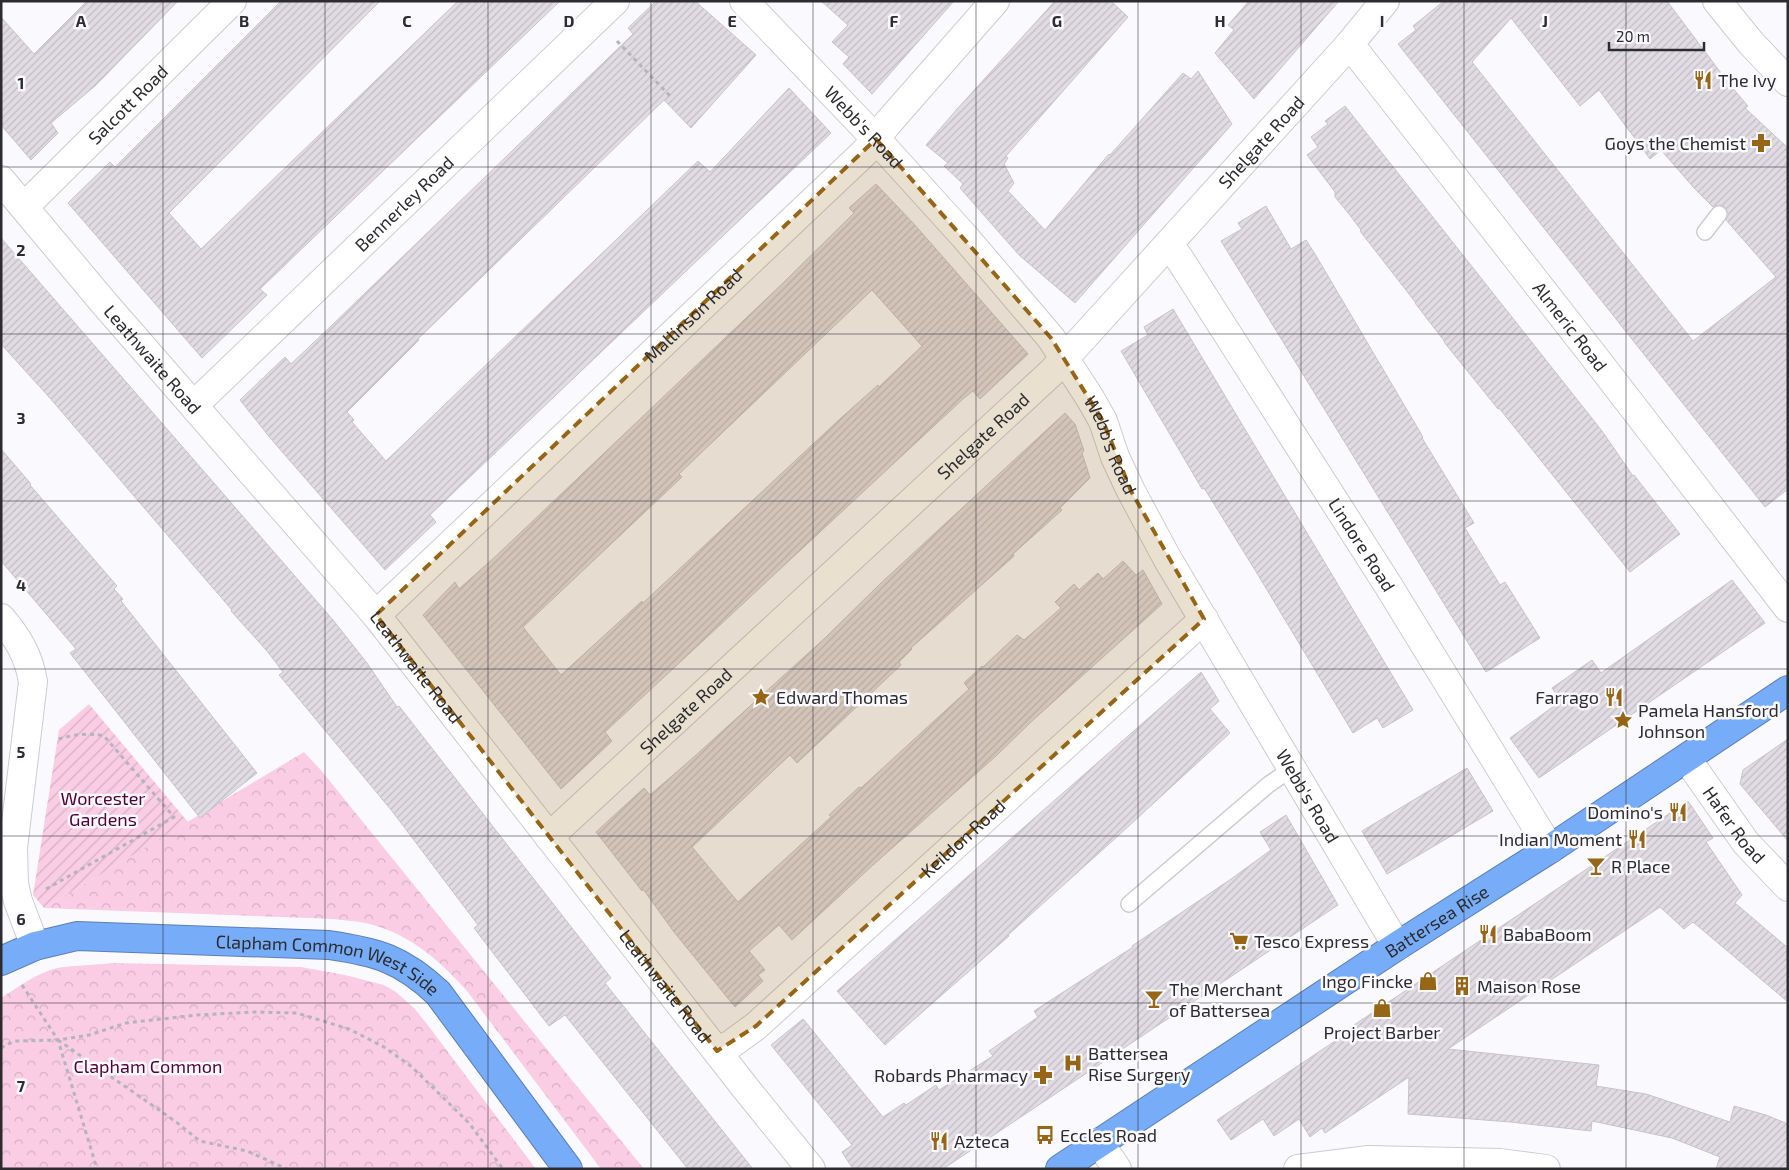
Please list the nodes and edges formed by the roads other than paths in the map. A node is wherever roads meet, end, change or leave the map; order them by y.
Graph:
1 (232, 1) edge
2 (744, 1) edge
3 (995, 1) edge
4 (1385, 1) edge
5 (1717, 1) edge
6 (606, 10) edge
7 (1349, 45) junction
8 (1788, 82) edge
9 (876, 139) junction
10 (1, 180) edge
11 (24, 208) junction
12 (1719, 214) dead end
13 (1705, 232) dead end
14 (1168, 244) junction
15 (1065, 358) junction
16 (194, 405) junction
17 (1788, 608) edge
18 (376, 615) junction
19 (1, 618) edge
20 (1204, 619) junction
21 (1788, 690) edge
22 (1687, 759) junction
23 (1291, 769) junction
24 (549, 837) junction
25 (1550, 849) junction
26 (1788, 887) edge
27 (1129, 904) dead end
28 (36, 946) junction
29 (1397, 946) junction
30 (1, 961) edge
31 (717, 1051) junction
32 (1099, 1142) junction
33 (568, 1169) edge
34 (811, 1169) edge
35 (1060, 1169) edge
36 (1117, 1169) edge
37 (1298, 1169) edge
38 (1546, 1169) edge

1 - 11 street, Salcott Road
2 - 9 street, Webb's Road
3 - 9 street, Mallinson Road
4 - 7 street, Shelgate Road
5 - 8 street
6 - 16 street, Bennerley Road
7 - 14 street, Shelgate Road
7 - 17 street, Almeric Road
9 - 15 street, Webb's Road
9 - 18 street, Mallinson Road
10 - 11 street, Leathwaite Road
11 - 16 street, Leathwaite Road
12 - 13 lane
14 - 15 street, Shelgate Road
14 - 25 street, Lindore Road
15 - 20 street, Webb's Road
15 - 24 street, Shelgate Road
16 - 18 street, Leathwaite Road
18 - 24 street, Leathwaite Road
19 - 28 street
20 - 23 street, Webb's Road
20 - 31 street, Keildon Road
21 - 22 highway, Battersea Rise
22 - 25 highway, Battersea Rise
22 - 26 street, Hafer Road
23 - 27 lane
23 - 29 street, Webb's Road
24 - 31 street, Leathwaite Road
25 - 29 highway, Battersea Rise
28 - 30 highway, Clapham Common West Side
28 - 33 highway, Clapham Common West Side
29 - 32 highway, Battersea Rise
31 - 34 street, Leathwaite Road
32 - 35 highway, Battersea Rise
32 - 36 street
37 - 38 street

